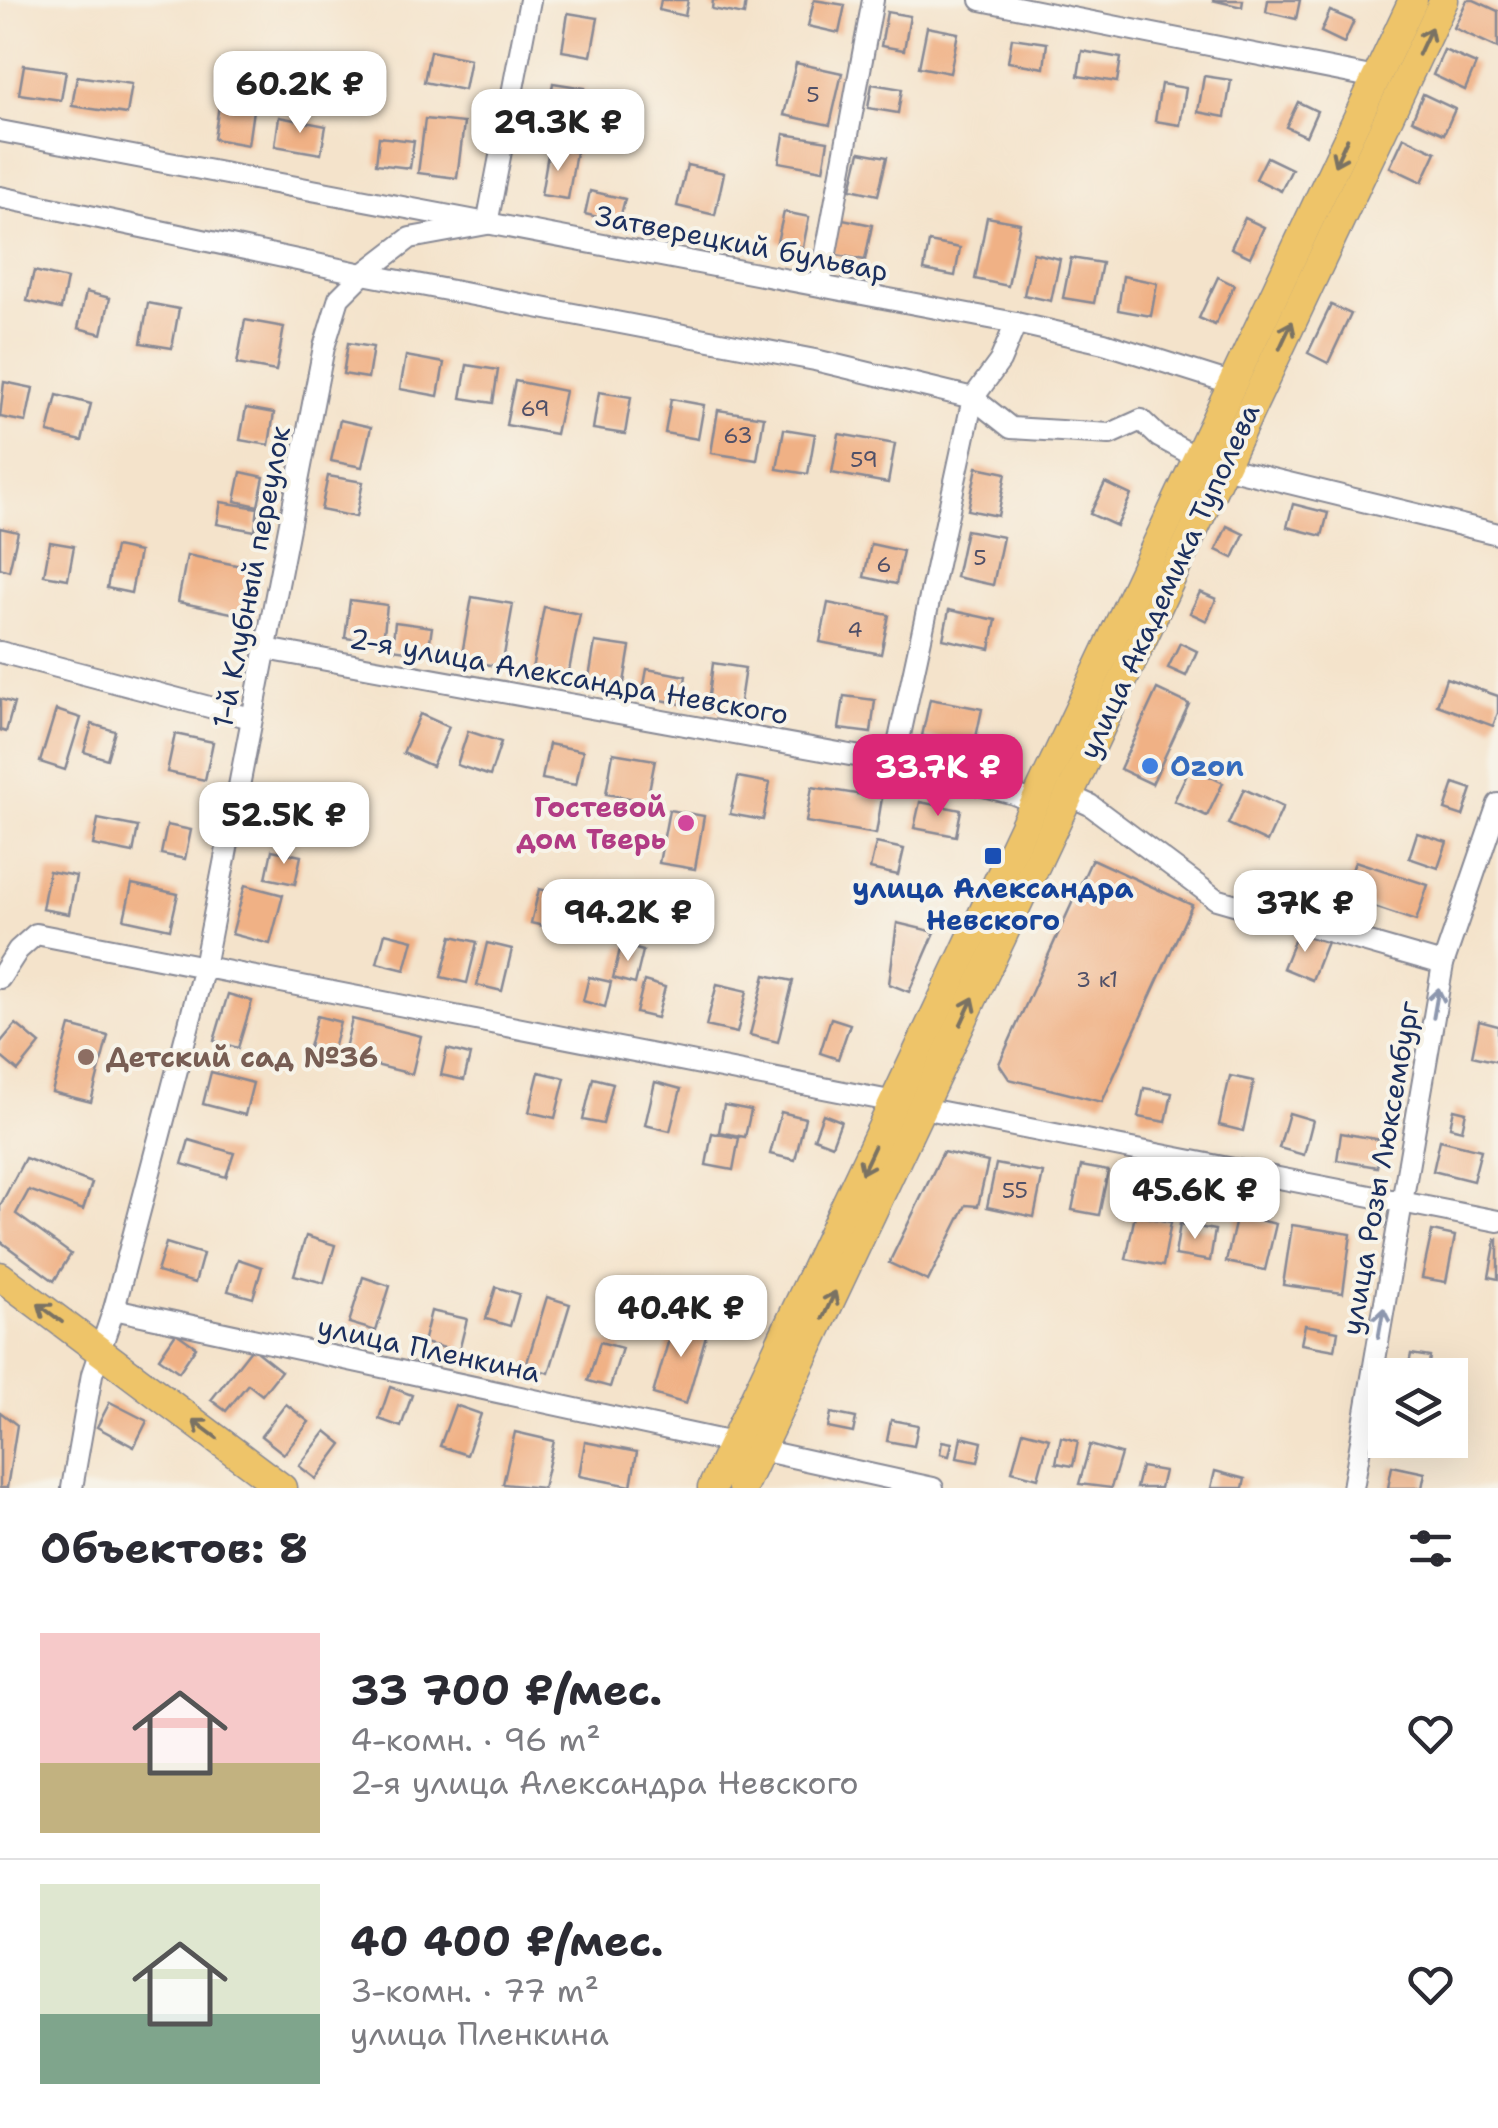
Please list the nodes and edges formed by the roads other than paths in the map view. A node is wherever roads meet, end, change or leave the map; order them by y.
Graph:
1 (530, 0) edge
2 (874, 0) edge
3 (980, 0) edge
4 (1412, 0) edge
5 (1444, 0) edge
6 (1376, 78) junction
7 (0, 131) edge
8 (0, 197) edge
9 (487, 224) junction
10 (363, 274) junction
11 (820, 285) junction
12 (1016, 324) junction
13 (1234, 384) junction
14 (973, 398) junction
15 (1244, 423) junction
16 (1211, 463) junction
17 (1498, 534) edge
18 (266, 649) junction
19 (0, 652) edge
20 (251, 718) junction
21 (894, 763) junction
22 (1068, 796) junction
23 (1036, 802) junction
24 (1498, 804) edge
25 (1443, 964) junction
26 (204, 967) junction
27 (0, 978) edge
28 (908, 1105) junction
29 (1402, 1202) junction
30 (1498, 1220) edge
31 (0, 1276) edge
32 (114, 1309) junction
33 (100, 1350) junction
34 (747, 1447) junction
35 (72, 1488) edge
36 (282, 1488) edge
37 (712, 1488) edge
38 (742, 1488) edge
39 (933, 1488) edge
40 (1353, 1488) edge

1 - 9 street
2 - 11 street
3 - 6 street
4 - 6 main road, улица Академика Туполева
15 -> 5 main road, улица Академика Туполева
6 -> 13 main road, улица Академика Туполева
7 - 9 street, Затверецкий бульвар
8 - 10 street
9 - 10 street, 1-й Клубный переулок
9 - 11 street, Затверецкий бульвар
10 - 14 street
10 - 18 street, 1-й Клубный переулок
11 - 12 street, Затверецкий бульвар
12 - 13 street, Затверецкий бульвар
12 - 14 street
13 - 15 main road
13 - 16 main road, улица Академика Туполева
14 - 16 street
14 - 21 street
15 - 16 main road, улица Академика Туполева
16 - 17 street
16 - 22 main road, улица Академика Туполева
16 - 23 main road, улица Академика Туполева
18 - 20 street, 1-й Клубный переулок
18 - 21 street, 2-я улица Александра Невского
19 - 20 street
20 - 26 street, 1-й Клубный переулок
21 - 23 street, 2-я улица Александра Невского
22 - 25 street
28 -> 22 main road, улица Академика Туполева
23 - 28 main road, улица Академика Туполева
24 - 25 street, улица Розы Люксембург
29 -> 25 street, улица Розы Люксембург
26 - 27 street
26 - 28 street
26 - 32 street, 1-й Клубный переулок
28 - 29 street
28 - 34 main road, улица Академика Туполева
29 - 30 street
40 -> 29 street, улица Розы Люксембург
33 -> 31 main road
32 - 33 street, 1-й Клубный переулок
32 - 34 street, улица Пленкина
33 - 35 street, 1-й Клубный переулок
36 -> 33 main road
34 - 37 main road, улица Академика Туполева
34 - 38 main road, улица Академика Туполева
34 - 39 street, улица Пленкина

